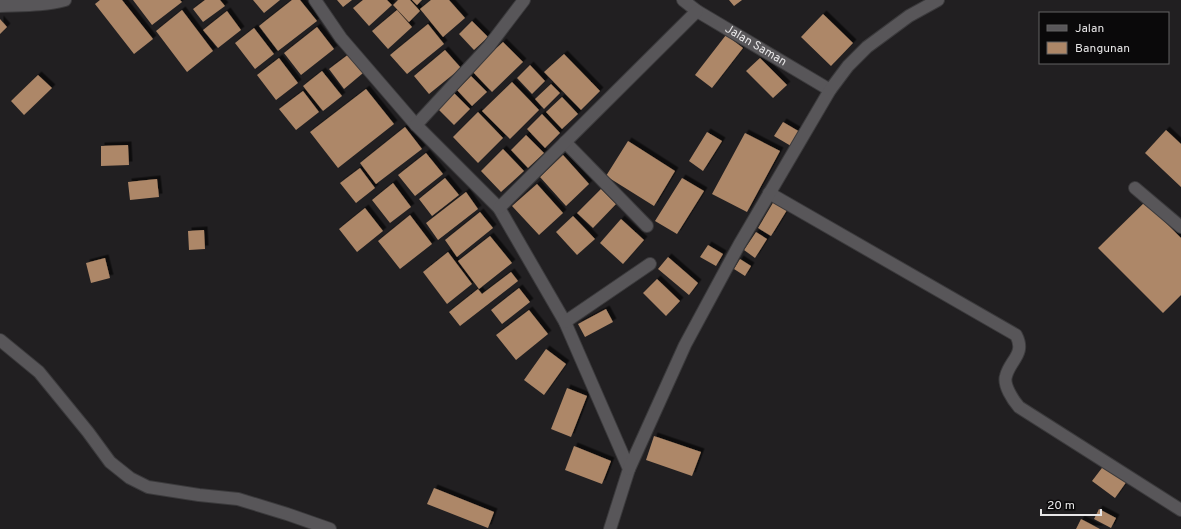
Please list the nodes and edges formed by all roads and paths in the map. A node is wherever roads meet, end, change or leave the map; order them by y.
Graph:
1 (65, 0) edge
2 (315, 0) edge
3 (524, 0) edge
4 (683, 0) edge
5 (938, 0) edge
6 (0, 6) edge
7 (697, 11) junction
8 (830, 90) junction
9 (416, 125) junction
10 (565, 142) junction
11 (1135, 188) dead end
12 (769, 194) junction
13 (500, 208) junction
14 (647, 226) dead end
15 (1181, 227) edge
16 (650, 264) dead end
17 (566, 322) junction
18 (0, 340) edge
19 (629, 469) junction
20 (1181, 510) edge
21 (330, 529) edge
22 (610, 529) edge

1 - 6 street
2 - 9 street
3 - 9 street
4 - 7 street, Jalan Saman
5 - 8 street
7 - 8 street, Jalan Saman
7 - 10 street
8 - 12 street
9 - 13 street
10 - 13 street
10 - 14 street
11 - 15 street
12 - 19 street
12 - 20 street
13 - 17 street
16 - 17 street
17 - 19 street
18 - 21 street
19 - 22 street

